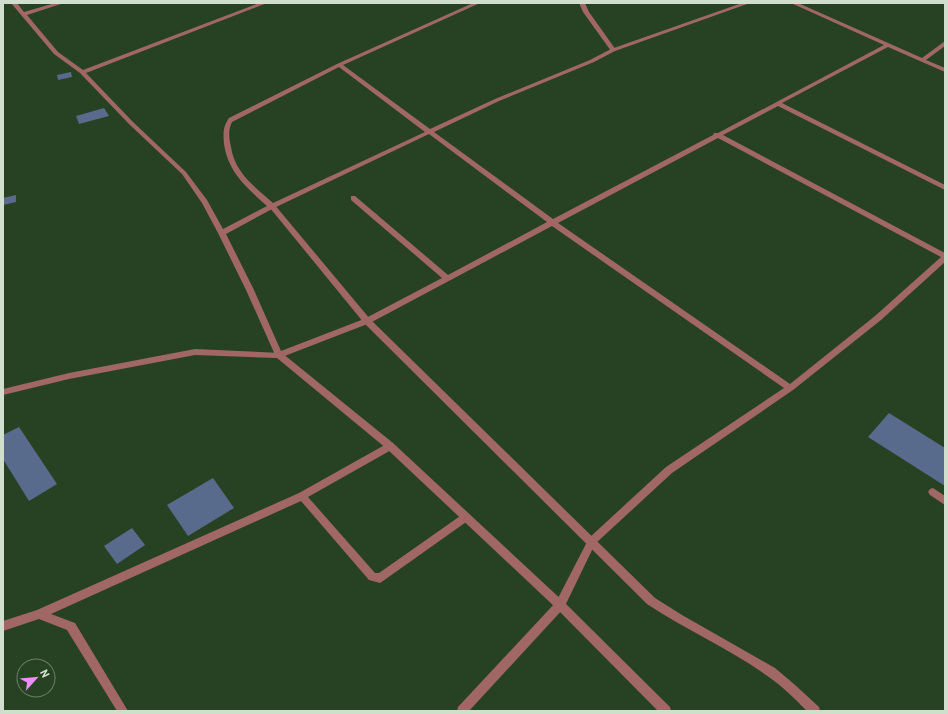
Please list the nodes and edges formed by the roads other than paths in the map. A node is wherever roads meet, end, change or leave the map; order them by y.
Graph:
1 (14, 3) edge
2 (61, 3) edge
3 (264, 3) edge
4 (477, 3) edge
5 (582, 3) edge
6 (747, 3) edge
7 (794, 3) edge
8 (23, 14) junction
9 (945, 43) edge
10 (888, 44) junction
11 (613, 50) junction
12 (922, 60) junction
13 (339, 64) junction
14 (945, 70) edge
15 (82, 72) junction
16 (776, 103) junction
17 (429, 132) junction
18 (716, 134) junction
19 (945, 188) edge
20 (353, 198) dead end
21 (272, 206) junction
22 (553, 222) junction
23 (222, 233) junction
24 (945, 257) edge
25 (447, 278) junction
26 (367, 321) junction
27 (279, 355) junction
28 (790, 388) junction
29 (3, 392) edge
30 (390, 446) junction
31 (932, 492) dead end
32 (302, 496) junction
33 (945, 501) edge
34 (466, 518) junction
35 (592, 541) junction
36 (560, 605) junction
37 (39, 614) junction
38 (3, 626) edge
39 (123, 711) edge
40 (462, 711) edge
41 (666, 711) edge
42 (815, 711) edge

1 - 8 street
2 - 8 street
3 - 15 street
4 - 13 street
5 - 11 street
6 - 11 street
7 - 10 street
8 - 15 street
9 - 12 street
10 - 12 street
10 - 16 street
11 - 17 street
12 - 14 street
13 - 17 street
13 - 21 street
15 - 23 street
16 - 18 street
16 - 19 street
17 - 21 street
17 - 22 street
18 - 22 street
18 - 24 street
20 - 25 street
21 - 23 street
21 - 26 street
22 - 25 street
22 - 28 street
23 - 27 street
24 - 28 street
25 - 26 street
26 - 27 street
26 - 35 street
27 - 29 street
27 - 30 street
28 - 35 street
30 - 32 street
30 - 34 street
31 - 33 street
32 - 34 street
32 - 37 street
34 - 36 street
35 - 36 street
35 - 42 street
36 - 40 street
36 - 41 street
37 - 38 street
37 - 39 street

